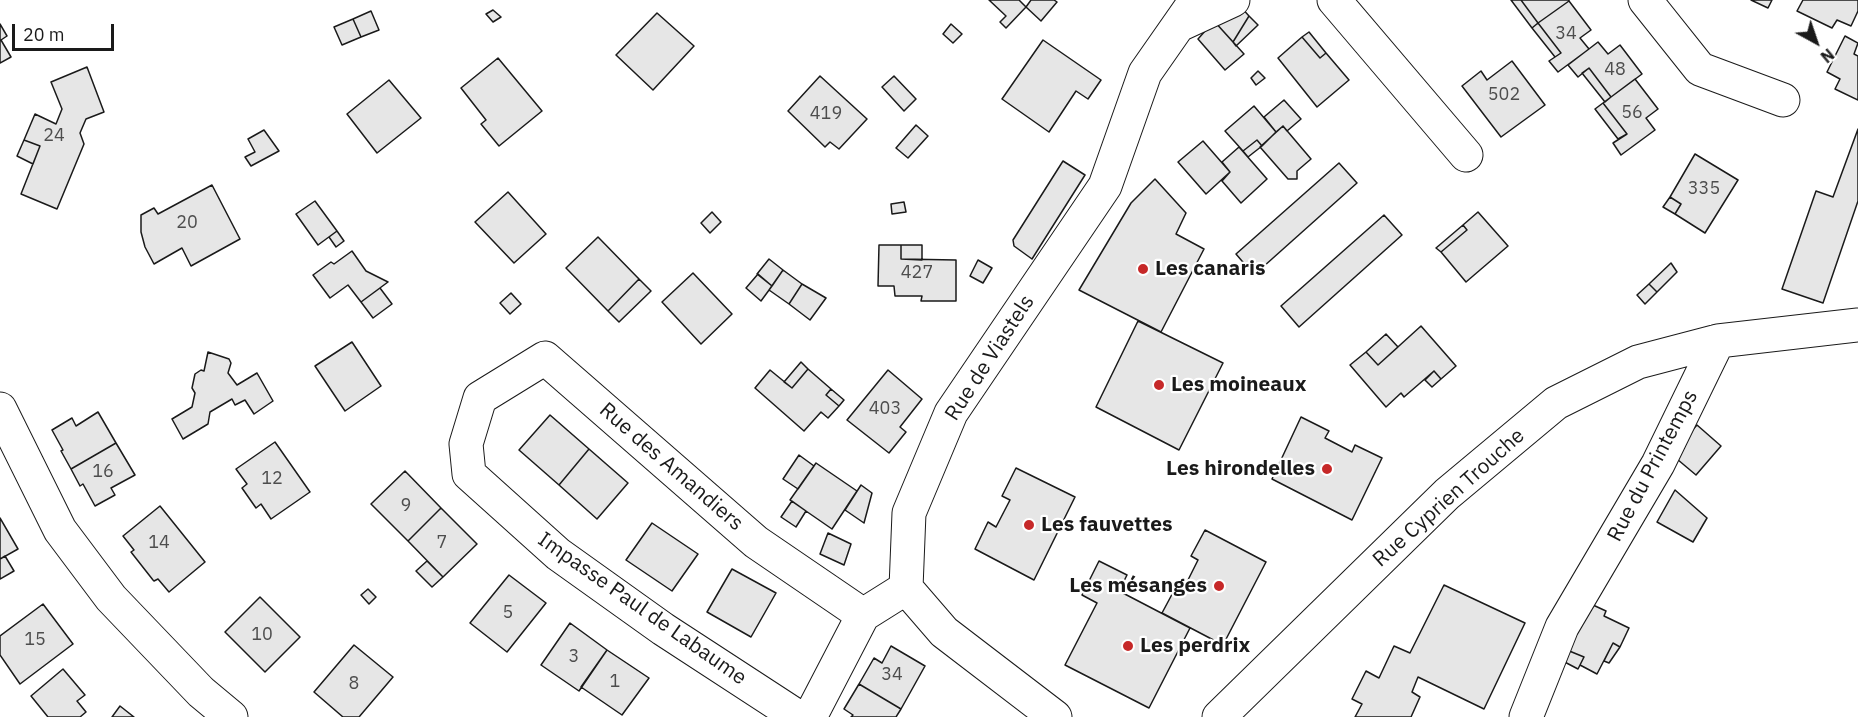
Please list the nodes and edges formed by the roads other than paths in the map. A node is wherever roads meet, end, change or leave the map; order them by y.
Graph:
1 (1196, 0) edge
2 (1233, 0) edge
3 (1334, 0) edge
4 (1645, 0) edge
5 (1177, 26) junction
6 (1783, 100) dead end
7 (1466, 155) dead end
8 (1858, 325) edge
9 (1718, 341) junction
10 (480, 398) joint
11 (0, 409) edge
12 (906, 588) junction
13 (863, 615) junction
14 (231, 717) edge
15 (798, 717) edge
16 (810, 717) edge
17 (1055, 717) edge
18 (1219, 717) edge
19 (1526, 717) edge

1 - 5 street, Rue de Viastels
2 - 5 street
3 - 7 street
4 - 6 street
5 - 12 street, Rue de Viastels
8 - 9 street
9 - 18 street, Rue Cyprien Trouche
9 - 19 street, Rue du Printemps
10 - 13 street, Rue des Amandiers
10 - 15 street, Impasse Paul de Labaume
11 - 14 street
12 - 13 street
12 - 17 street
13 - 16 street

